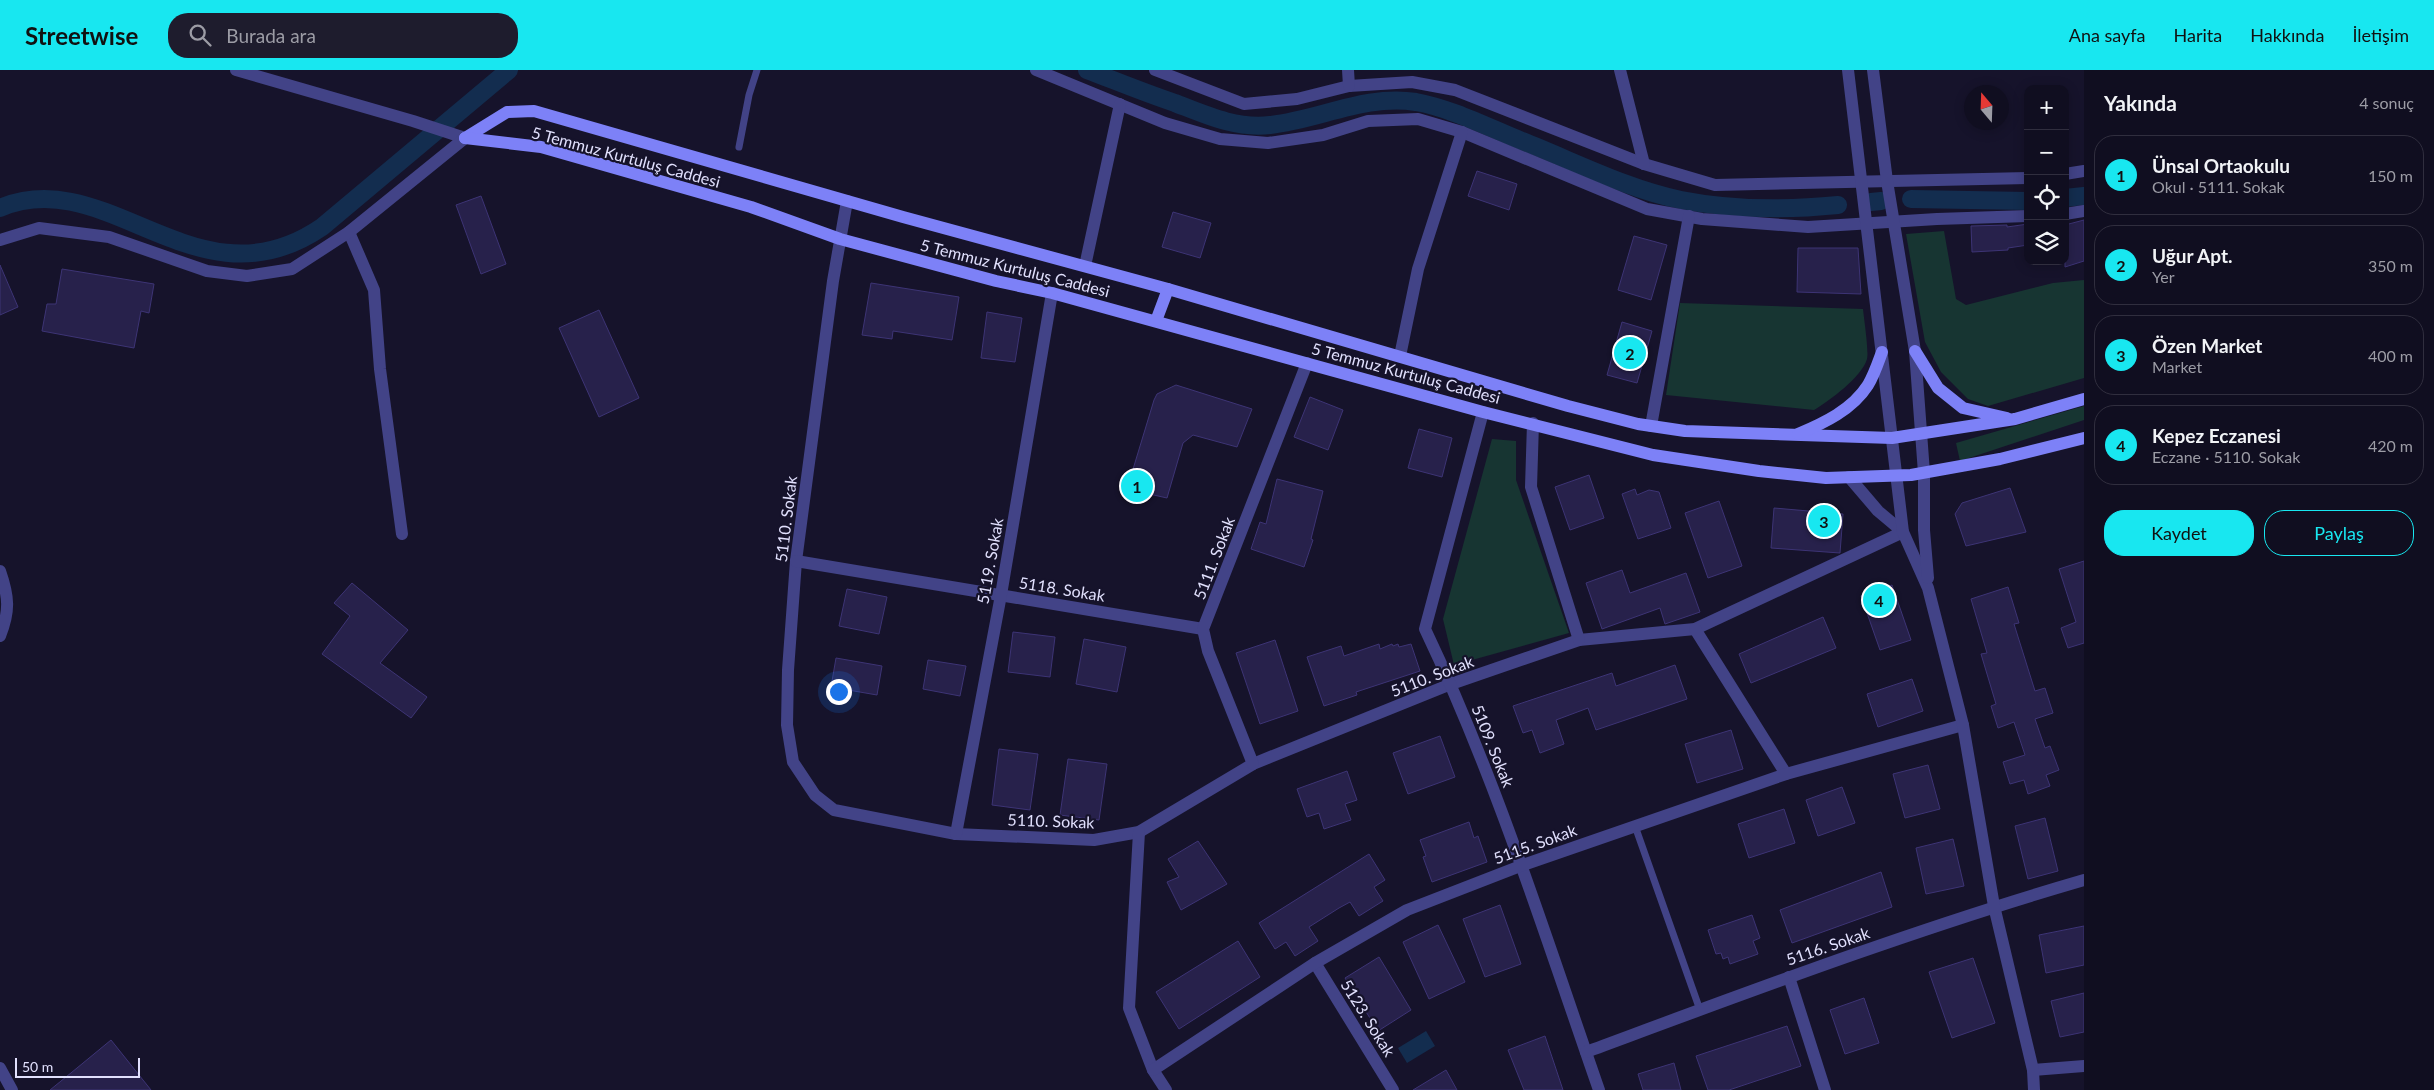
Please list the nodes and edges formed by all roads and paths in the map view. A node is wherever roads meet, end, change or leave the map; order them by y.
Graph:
1 (236, 70) edge
2 (757, 70) edge
3 (1036, 70) edge
4 (1155, 70) edge
5 (1348, 70) edge
6 (1620, 70) edge
7 (1848, 70) edge
8 (1873, 70) edge
9 (249, 72) edge
10 (1349, 86) junction
11 (1120, 104) junction
12 (1462, 132) junction
13 (465, 138) junction
14 (739, 147) dead end
15 (1644, 164) junction
16 (2084, 171) edge
17 (2069, 173) edge
18 (2024, 178) edge
19 (1887, 181) junction
20 (1862, 182) junction
21 (847, 201) junction
22 (2084, 211) edge
23 (2069, 213) edge
24 (1689, 216) junction
25 (2024, 216) edge
26 (1893, 222) junction
27 (1866, 223) junction
28 (349, 232) junction
29 (840, 239) junction
30 (0, 240) edge
31 (1085, 266) junction
32 (1168, 289) junction
33 (1052, 293) junction
34 (1156, 321) junction
35 (1915, 351) junction
36 (1882, 352) junction
37 (1400, 356) junction
38 (1307, 363) junction
39 (2084, 399) edge
40 (1483, 412) junction
41 (2015, 419) junction
42 (1532, 423) junction
43 (1651, 426) junction
44 (1922, 434) junction
45 (1795, 436) junction
46 (1892, 438) junction
47 (2084, 438) edge
48 (1924, 474) junction
49 (1895, 476) junction
50 (1849, 477) junction
51 (402, 534) dead end
52 (1900, 534) junction
53 (796, 561) junction
54 (0, 571) edge
55 (1928, 588) junction
56 (1000, 595) junction
57 (1204, 628) junction
58 (1695, 629) junction
59 (0, 636) edge
60 (1579, 640) junction
61 (1451, 684) junction
62 (1963, 726) junction
63 (1253, 764) junction
64 (1786, 774) junction
65 (1636, 826) junction
66 (1138, 832) junction
67 (956, 834) junction
68 (1523, 865) junction
69 (2084, 880) edge
70 (1994, 906) junction
71 (1315, 964) junction
72 (1789, 977) junction
73 (1700, 1010) junction
74 (1586, 1052) junction
75 (2084, 1066) edge
76 (0, 1068) edge
77 (1153, 1070) junction
78 (2034, 1070) junction
79 (1822, 1089) edge
80 (12, 1090) edge
81 (1166, 1090) edge
82 (1393, 1090) edge
83 (1599, 1090) edge
84 (2034, 1090) edge

1 - 9 street
2 - 14 lane
3 - 11 street
4 - 10 street
5 - 10 street
6 - 15 street
7 - 20 street
8 - 19 street
9 - 13 street
10 - 15 street
11 - 12 street
11 - 31 street
12 - 24 street
12 - 37 street
13 - 21 main road, 5 Temmuz Kurtuluş Caddesi
13 - 28 street
13 - 29 main road, 5 Temmuz Kurtuluş Caddesi
15 - 20 street
16 - 17 street
18 - 19 street
19 - 20 street
19 - 26 street
20 - 27 street
21 - 29 street, 5110. Sokak
21 - 31 main road, 5 Temmuz Kurtuluş Caddesi
22 - 23 street
24 - 27 street
24 - 43 street
25 - 26 street
26 - 27 street
26 - 35 street
27 - 36 street
28 - 30 street
28 - 51 street
29 - 33 main road, 5 Temmuz Kurtuluş Caddesi
29 - 53 street, 5110. Sokak
31 - 32 main road, 5 Temmuz Kurtuluş Caddesi
32 - 34 main road
32 - 37 main road, 5 Temmuz Kurtuluş Caddesi
33 - 34 main road, 5 Temmuz Kurtuluş Caddesi
33 - 56 street, 5119. Sokak
34 - 38 main road, 5 Temmuz Kurtuluş Caddesi
35 - 41 main road
35 - 44 street
36 - 45 main road
36 - 46 street
37 - 43 main road, 5 Temmuz Kurtuluş Caddesi
38 - 40 main road, 5 Temmuz Kurtuluş Caddesi
38 - 57 street, 5111. Sokak
39 - 41 main road, 5 Temmuz Kurtuluş Caddesi
40 - 42 main road, 5 Temmuz Kurtuluş Caddesi
40 - 61 street, 5109. Sokak
41 - 44 main road, 5 Temmuz Kurtuluş Caddesi
42 - 50 main road, 5 Temmuz Kurtuluş Caddesi
42 - 60 street
43 - 45 main road, 5 Temmuz Kurtuluş Caddesi
44 - 46 main road, 5 Temmuz Kurtuluş Caddesi
44 - 48 street
45 - 46 main road, 5 Temmuz Kurtuluş Caddesi
46 - 49 street
47 - 48 main road, 5 Temmuz Kurtuluş Caddesi
48 - 49 main road, 5 Temmuz Kurtuluş Caddesi
48 - 55 street
49 - 50 main road, 5 Temmuz Kurtuluş Caddesi
49 - 52 street
50 - 52 street
52 - 55 street
52 - 58 street, 5110. Sokak
53 - 56 street, 5118. Sokak
53 - 67 street, 5110. Sokak
54 - 59 street
55 - 62 street
56 - 57 street, 5118. Sokak
56 - 67 street, 5119. Sokak
57 - 63 street
58 - 60 street, 5110. Sokak
58 - 64 street
60 - 61 street, 5110. Sokak
61 - 63 street, 5110. Sokak
61 - 68 street, 5109. Sokak
62 - 64 street, 5115. Sokak
62 - 70 street
63 - 66 street, 5110. Sokak
64 - 65 street, 5115. Sokak
65 - 68 street, 5115. Sokak
65 - 73 lane
66 - 67 street, 5110. Sokak
66 - 77 street
68 - 71 street, 5115. Sokak
68 - 74 street, 5109. Sokak
69 - 70 street, 5116. Sokak
70 - 72 street, 5116. Sokak
70 - 78 street
71 - 77 street, 5115. Sokak
71 - 82 street, 5123. Sokak
72 - 73 street, 5116. Sokak
72 - 79 street
73 - 74 street, 5116. Sokak
74 - 83 street, 5109. Sokak
75 - 78 street
76 - 80 street
77 - 81 street
78 - 84 street

